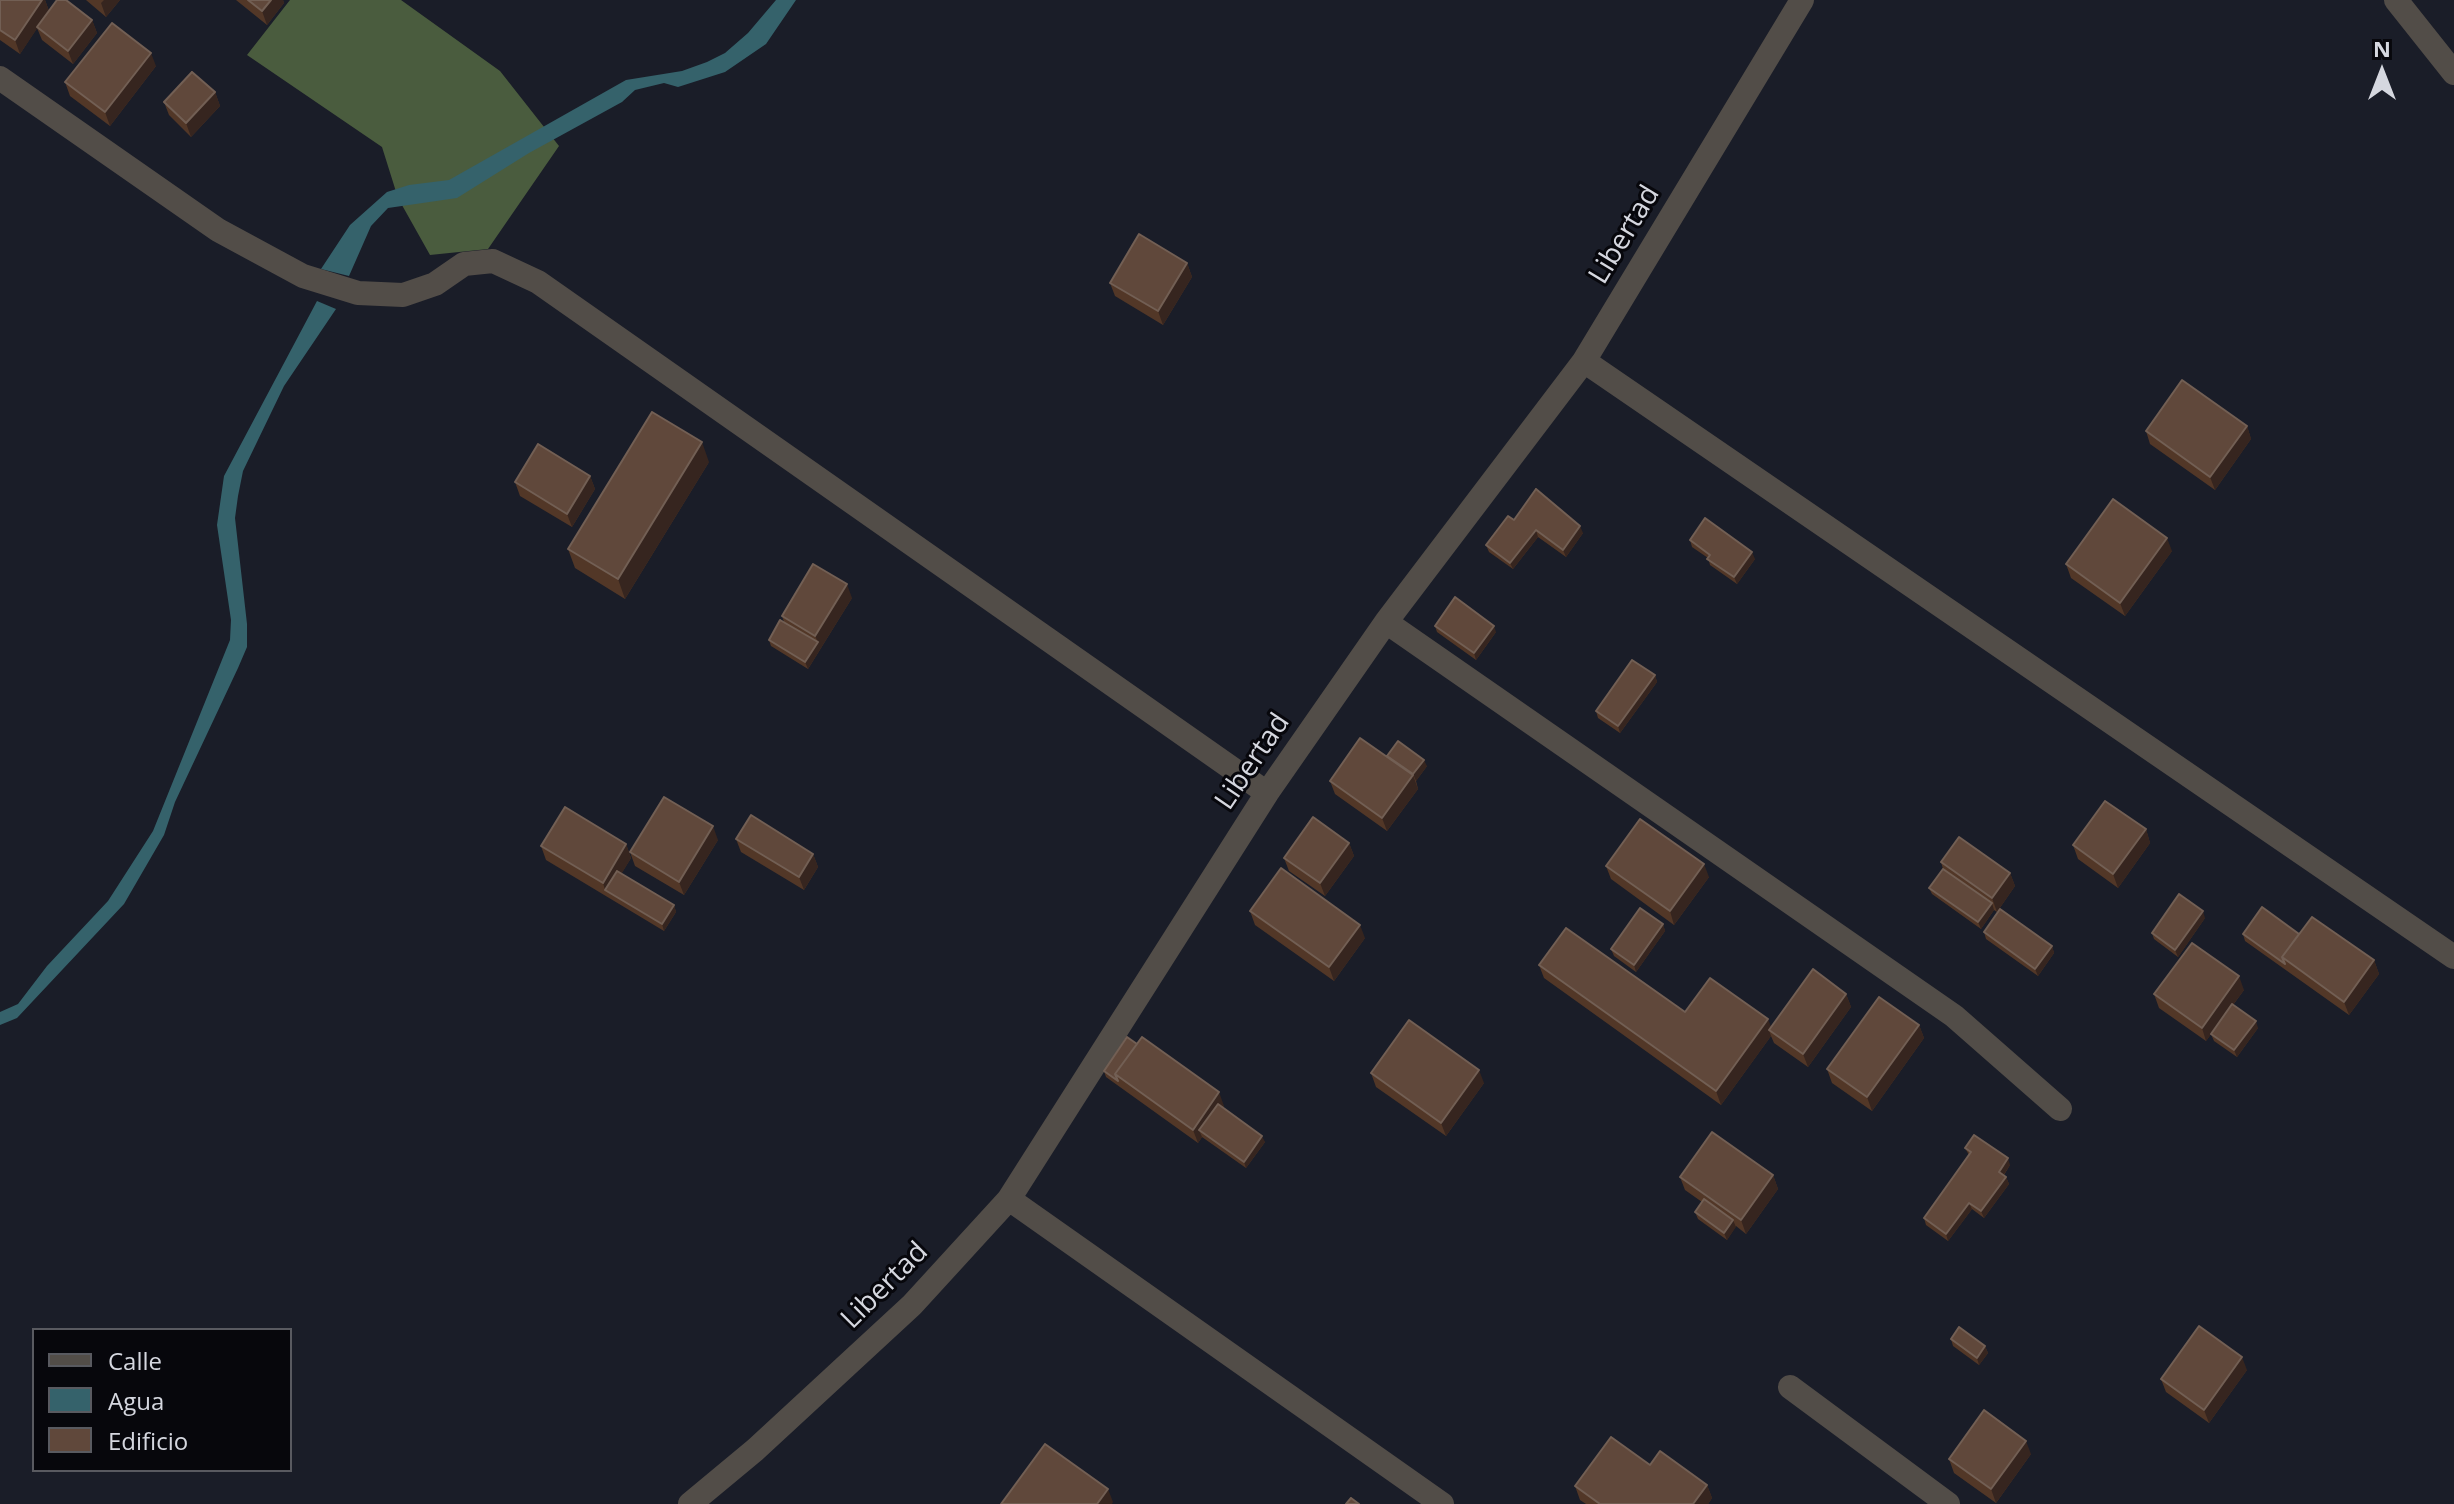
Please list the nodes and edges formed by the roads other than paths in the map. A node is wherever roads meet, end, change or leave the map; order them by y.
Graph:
1 (1802, 0) edge
2 (2396, 0) edge
3 (2454, 73) edge
4 (0, 78) edge
5 (1584, 361) junction
6 (1386, 622) junction
7 (1267, 793) junction
8 (2454, 957) edge
9 (2060, 1109) dead end
10 (1009, 1199) junction
11 (1790, 1387) dead end
12 (690, 1504) edge
13 (1442, 1504) edge
14 (1948, 1504) edge

1 - 5 street, Libertad
2 - 3 street
4 - 7 street
5 - 6 street, Libertad
5 - 8 street
6 - 7 street, Libertad
6 - 9 street
7 - 10 street, Libertad
10 - 12 street, Libertad
10 - 13 street
11 - 14 street

